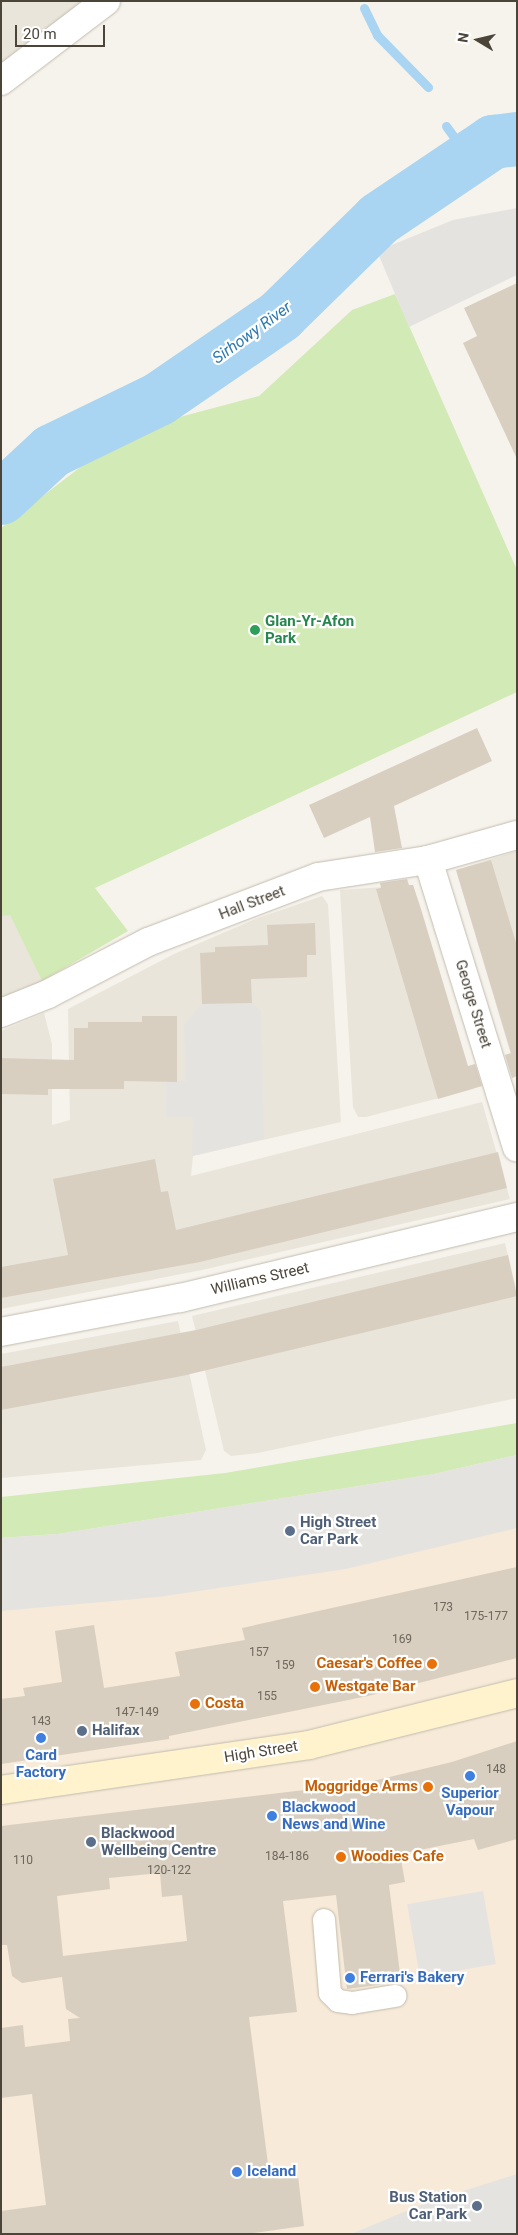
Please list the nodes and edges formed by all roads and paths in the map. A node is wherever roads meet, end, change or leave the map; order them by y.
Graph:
1 (106, 1) edge
2 (1, 81) edge
3 (517, 835) edge
4 (428, 860) junction
5 (1, 1013) edge
6 (517, 1148) edge
7 (517, 1217) edge
8 (1, 1332) edge
9 (517, 1693) edge
10 (1, 1790) edge
11 (324, 1920) dead end
12 (396, 1996) dead end

1 - 2 street
3 - 4 street, Hall Street
4 - 5 street, Hall Street
4 - 6 street, George Street
7 - 8 street, Williams Street
9 - 10 main road, High Street
11 - 12 street

